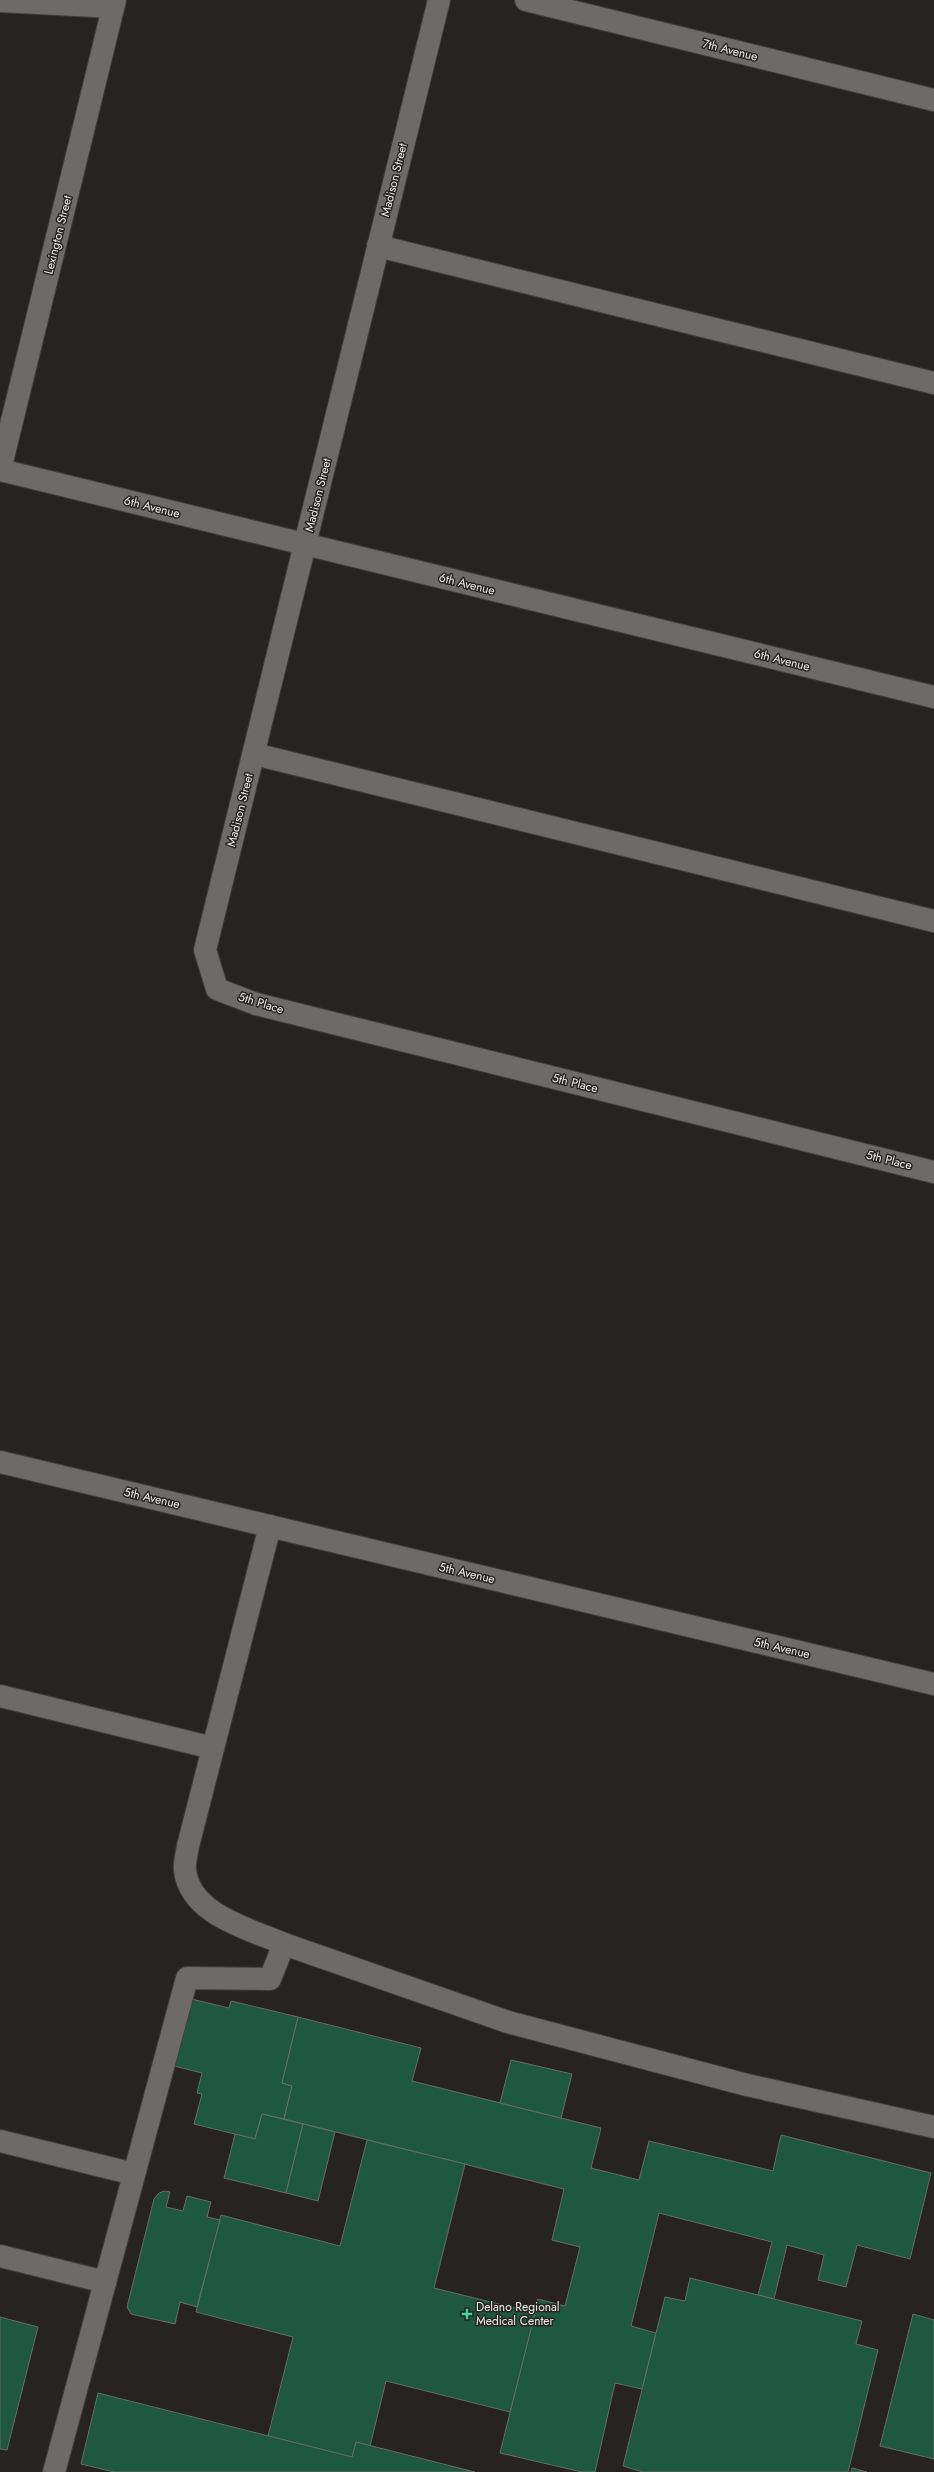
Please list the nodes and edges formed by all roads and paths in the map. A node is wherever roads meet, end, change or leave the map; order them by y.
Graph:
1 (439, 0) edge
2 (526, 0) edge
3 (0, 1) edge
4 (114, 4) edge
5 (934, 100) edge
6 (378, 246) junction
7 (934, 383) edge
8 (0, 470) edge
9 (305, 545) junction
10 (934, 697) edge
11 (254, 754) junction
12 (934, 921) edge
13 (217, 989) joint
14 (934, 1172) edge
15 (0, 1462) edge
16 (270, 1526) junction
17 (934, 1684) edge
18 (0, 1696) edge
19 (213, 1748) junction
20 (284, 1944) junction
21 (934, 2127) edge
22 (0, 2141) edge
23 (134, 2174) junction
24 (0, 2256) edge
25 (105, 2282) junction
26 (54, 2472) edge

1 - 6 street, Madison Street
2 - 5 street, 7th Avenue
3 - 4 street
4 - 8 street, Lexington Street
6 - 7 street
6 - 9 street, Madison Street
8 - 9 street, 6th Avenue
9 - 10 street, 6th Avenue
9 - 11 street, Madison Street
11 - 12 street
11 - 13 street, Madison Street
13 - 14 street, 5th Place
15 - 16 street, 5th Avenue
16 - 17 street, 5th Avenue
16 - 19 street
18 - 19 street
19 - 20 street
20 - 21 street
20 - 23 street
22 - 23 street
23 - 25 street
24 - 25 street
25 - 26 street

